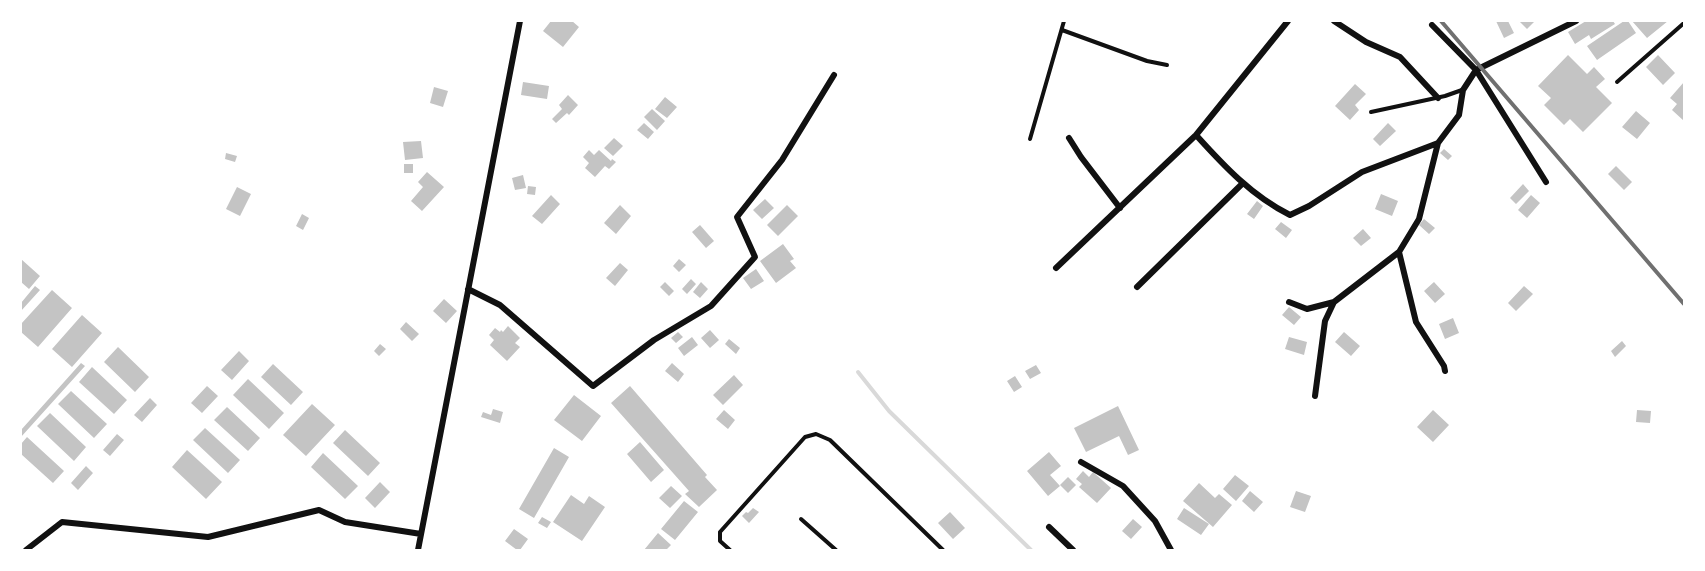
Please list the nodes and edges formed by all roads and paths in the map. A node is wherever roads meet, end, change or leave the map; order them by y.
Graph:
1 (520, 21) edge
2 (1064, 21) edge
3 (1288, 21) edge
4 (1334, 21) edge
5 (1576, 21) edge
6 (1684, 23) edge
7 (1432, 24) dead end
8 (1062, 30) junction
9 (1167, 65) dead end
10 (1476, 70) junction
11 (834, 75) dead end
12 (1617, 82) dead end
13 (1463, 90) junction
14 (1438, 98) junction
15 (1371, 112) dead end
16 (1196, 135) junction
17 (1069, 138) dead end
18 (1030, 139) dead end
19 (1438, 143) junction
20 (1546, 182) dead end
21 (1243, 183) junction
22 (1120, 208) junction
23 (1399, 252) junction
24 (1056, 268) dead end
25 (1137, 287) dead end
26 (468, 289) junction
27 (1289, 302) dead end
28 (1334, 302) junction
29 (1444, 371) dead end
30 (1315, 396) dead end
31 (1081, 462) dead end
32 (801, 519) dead end
33 (1049, 527) dead end
34 (421, 534) junction
35 (26, 550) edge
36 (418, 550) edge
37 (730, 550) edge
38 (836, 550) edge
39 (943, 550) edge
40 (1073, 550) edge
41 (1171, 550) edge

1 - 26 street
2 - 8 lane
3 - 16 street
4 - 14 street
5 - 10 street
6 - 12 lane
7 - 10 street
8 - 9 lane
8 - 18 lane
10 - 13 street
10 - 20 street
11 - 26 street
13 - 14 lane
13 - 19 street
14 - 15 lane
16 - 21 street
16 - 22 street
17 - 22 street
19 - 21 street
19 - 23 street
21 - 25 street
22 - 24 street
23 - 28 street
23 - 29 street
26 - 34 street
27 - 28 street
28 - 30 street
31 - 41 street
32 - 38 lane
33 - 40 street
34 - 35 street
34 - 36 street
37 - 39 lane

